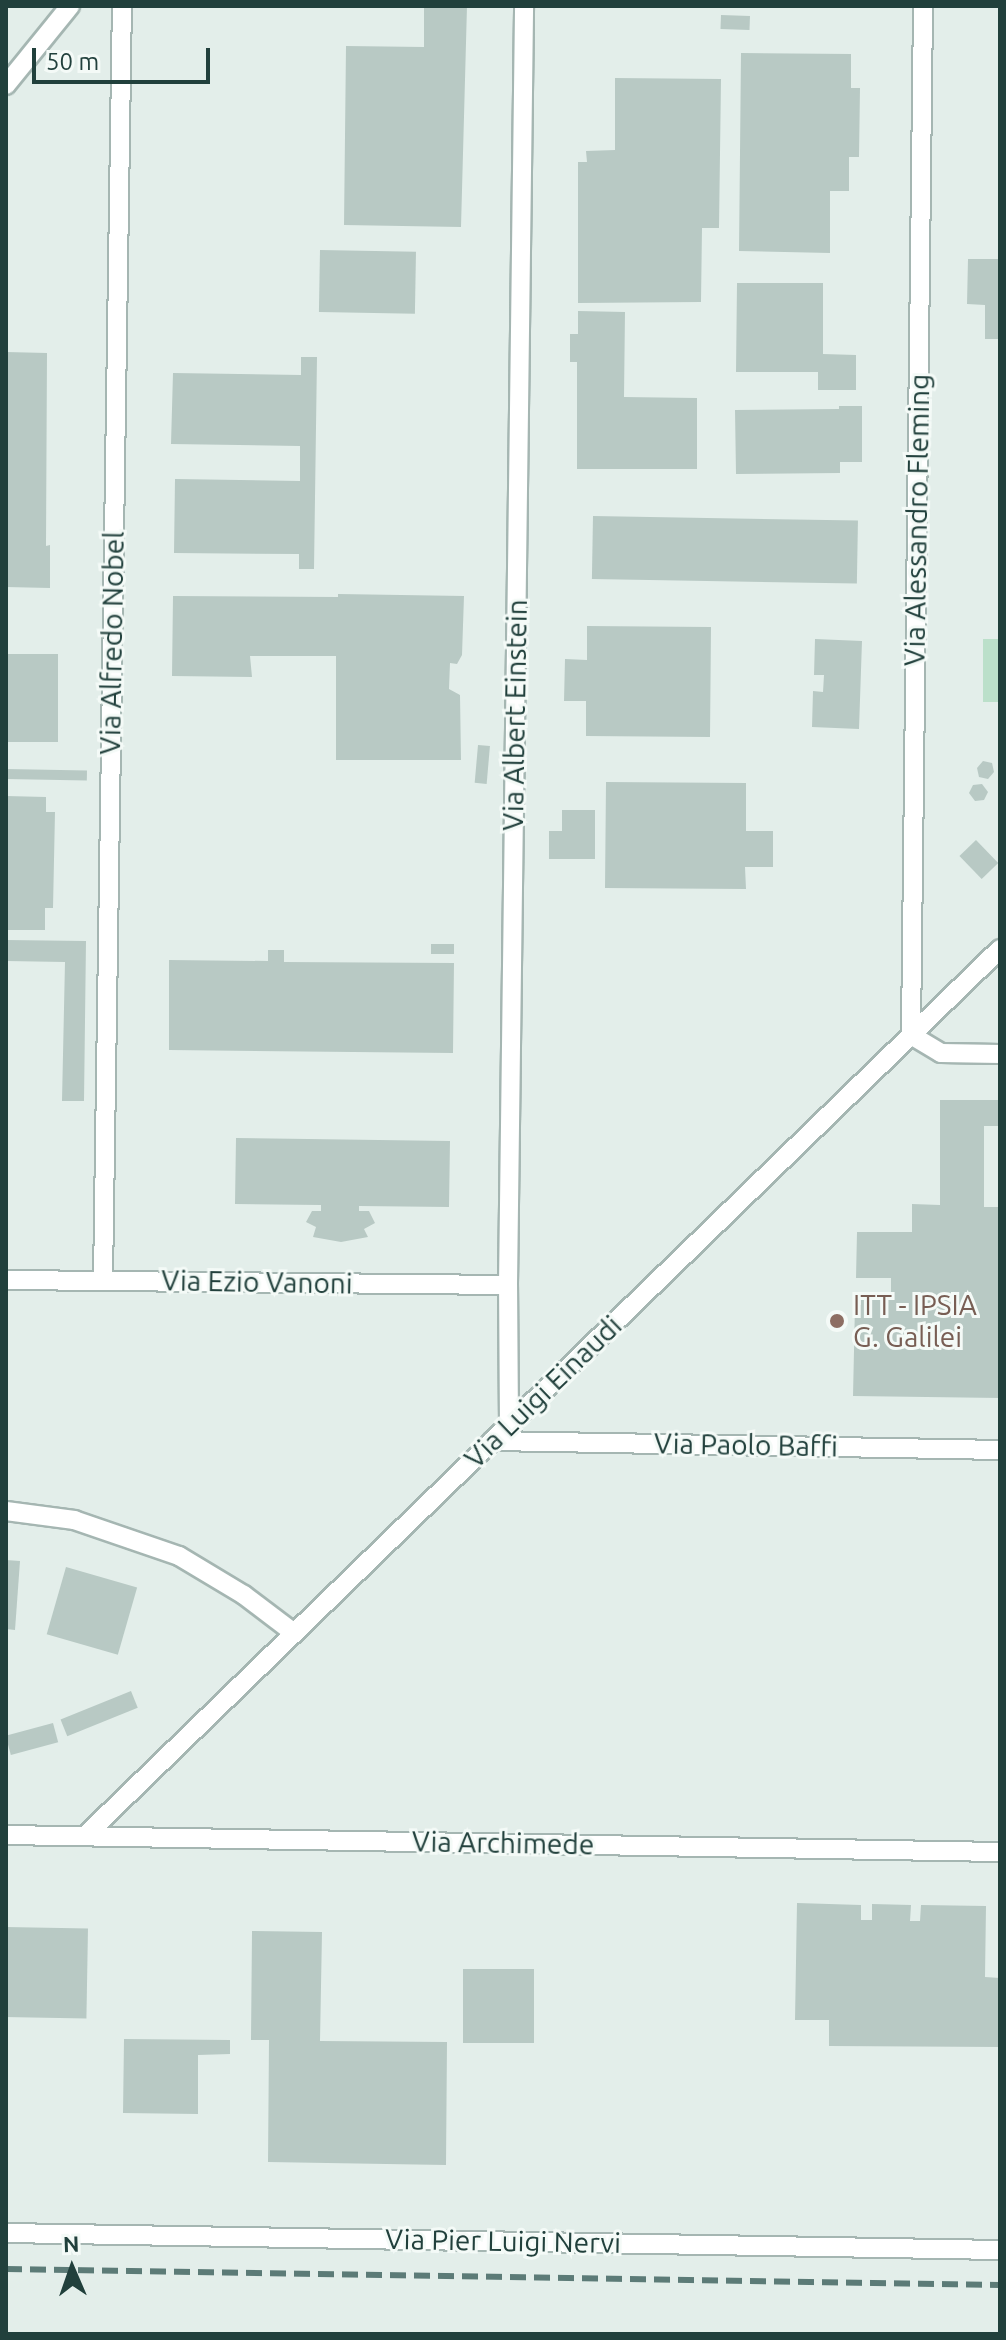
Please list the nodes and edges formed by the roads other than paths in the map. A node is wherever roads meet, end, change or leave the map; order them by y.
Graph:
1 (70, 6) edge
2 (122, 6) edge
3 (524, 6) edge
4 (923, 6) edge
5 (6, 85) edge
6 (1000, 949) edge
7 (911, 1035) junction
8 (1000, 1054) edge
9 (6, 1280) edge
10 (103, 1280) junction
11 (508, 1285) junction
12 (509, 1424) junction
13 (492, 1441) junction
14 (1000, 1450) edge
15 (6, 1511) edge
16 (294, 1633) junction
17 (6, 1835) edge
18 (86, 1835) junction
19 (1000, 1852) edge
20 (6, 2233) edge
21 (1000, 2250) edge

1 - 5 street
2 - 10 street, Via Alfredo Nobel
3 - 11 street, Via Albert Einstein
4 - 7 street, Via Alessandro Fleming
6 - 7 street, Via Luigi Einaudi
7 - 8 street
7 - 12 street, Via Luigi Einaudi
9 - 10 street, Via Ezio Vanoni
10 - 11 street, Via Ezio Vanoni
11 - 12 street, Via Albert Einstein
12 - 13 street, Via Luigi Einaudi
13 - 14 street, Via Paolo Baffi
13 - 16 street, Via Luigi Einaudi
15 - 16 street
16 - 18 street, Via Luigi Einaudi
17 - 18 street, Via Archimede
18 - 19 street, Via Archimede
20 - 21 street, Via Pier Luigi Nervi

